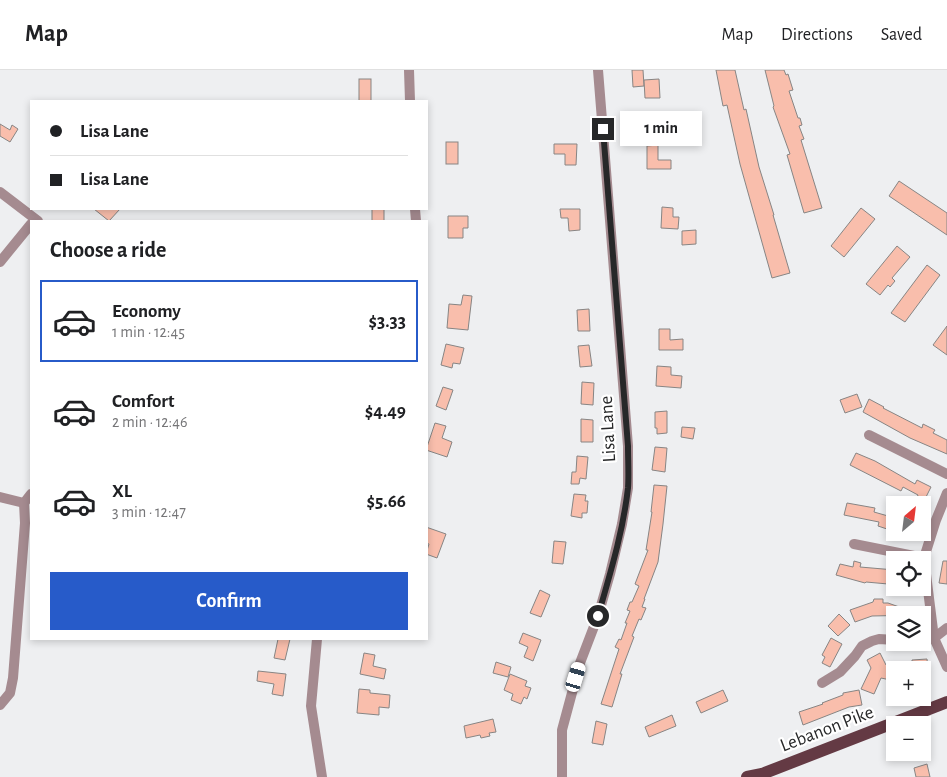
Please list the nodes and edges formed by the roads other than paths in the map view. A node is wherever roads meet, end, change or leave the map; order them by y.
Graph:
1 (409, 70) edge
2 (598, 70) edge
3 (410, 100) edge
4 (0, 192) edge
5 (33, 220) edge
6 (30, 228) edge
7 (0, 262) edge
8 (869, 435) dead end
9 (947, 474) edge
10 (947, 493) edge
11 (30, 495) edge
12 (0, 497) edge
13 (24, 503) junction
14 (854, 544) dead end
15 (889, 551) edge
16 (926, 551) edge
17 (929, 596) edge
18 (947, 628) edge
19 (931, 638) edge
20 (934, 638) junction
21 (886, 639) edge
22 (317, 640) edge
23 (947, 667) edge
24 (822, 683) dead end
25 (947, 702) edge
26 (0, 705) edge
27 (762, 776) edge
28 (322, 777) edge
29 (562, 777) edge
30 (748, 777) edge

1 - 3 street
2 - 29 street, Lisa Lane
4 - 5 street
6 - 7 street
8 - 9 street
10 - 16 street
11 - 13 street
12 - 13 street
13 - 26 street
14 - 15 street
17 - 20 street
18 - 20 street
19 - 20 street
20 - 23 street
21 - 24 street
22 - 28 street
25 - 27 main road, Lebanon Pike
27 - 30 main road, Lebanon Pike

